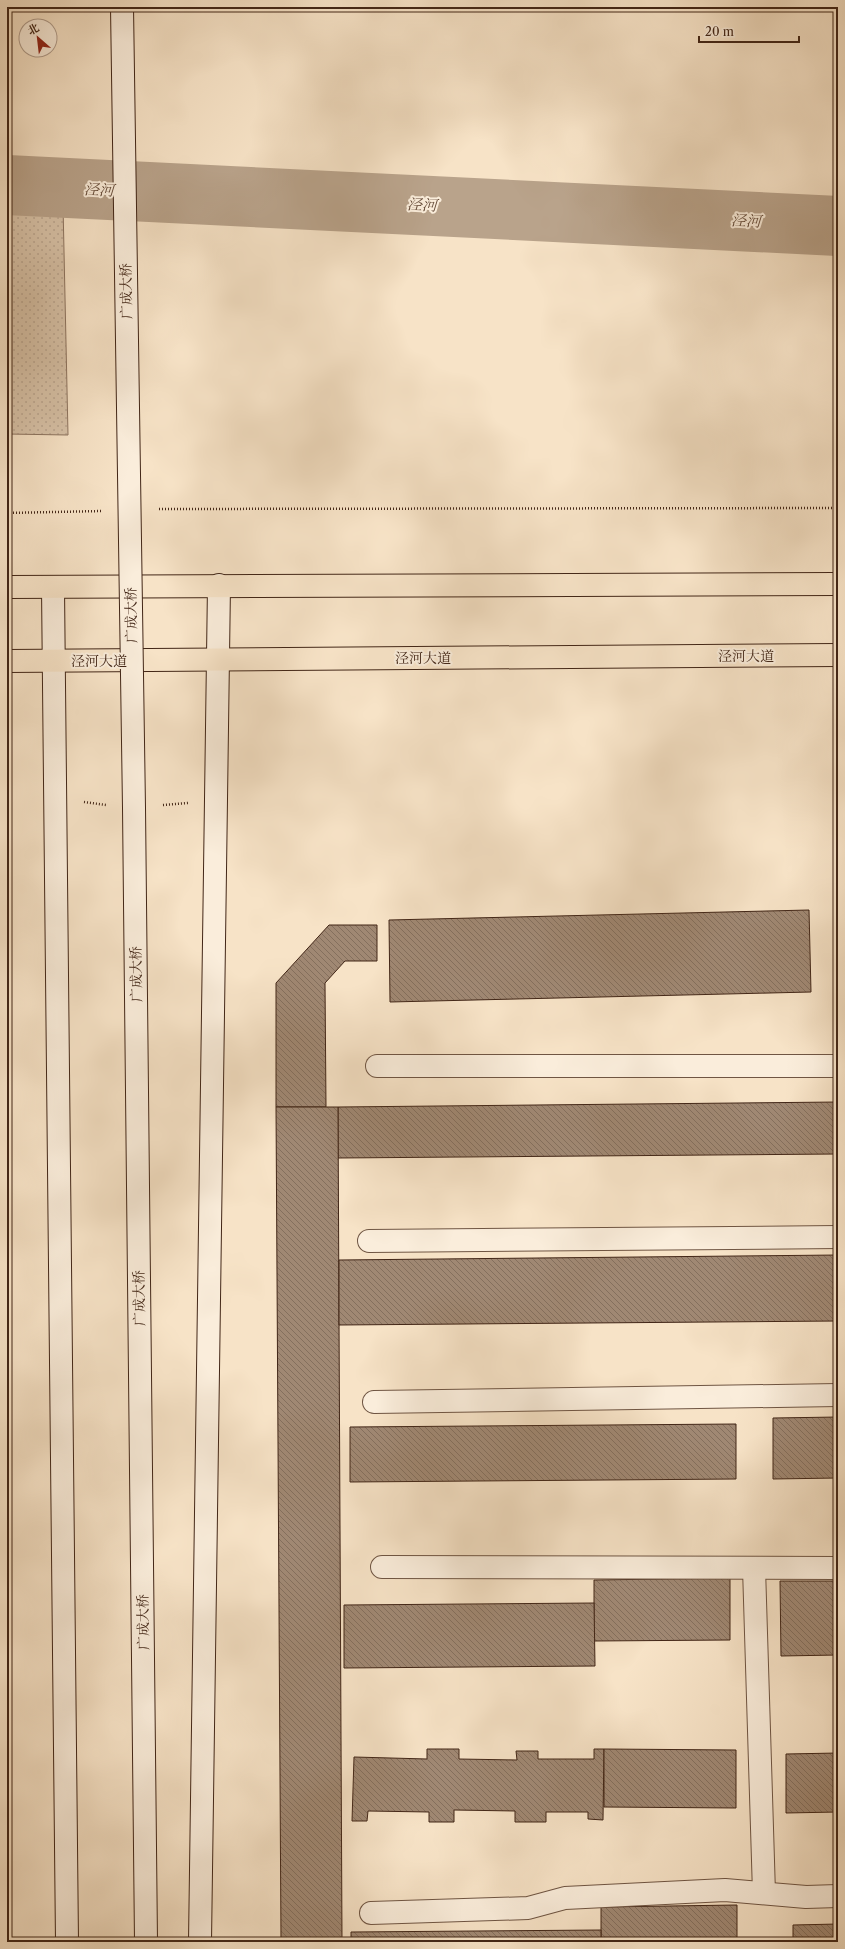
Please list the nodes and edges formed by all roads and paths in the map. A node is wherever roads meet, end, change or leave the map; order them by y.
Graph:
1 (122, 7) edge
2 (838, 508) edge
3 (158, 509) dead end
4 (102, 511) dead end
5 (7, 513) edge
6 (838, 584) edge
7 (219, 586) junction
8 (7, 587) edge
9 (53, 588) junction
10 (838, 655) edge
11 (219, 660) junction
12 (54, 661) junction
13 (7, 662) edge
14 (377, 1066) dead end
15 (838, 1066) edge
16 (838, 1237) edge
17 (369, 1241) dead end
18 (838, 1395) edge
19 (374, 1402) dead end
20 (382, 1567) dead end
21 (754, 1568) junction
22 (838, 1568) edge
23 (764, 1893) junction
24 (838, 1896) edge
25 (371, 1913) dead end
26 (67, 1942) edge
27 (146, 1942) edge
28 (200, 1942) edge

1 - 27 main road, 广成大桥, bridge
2 - 3 path
4 - 5 path
6 - 7 main road
7 - 9 main road
7 - 11 main road
8 - 9 main road
9 - 12 main road
10 - 11 main road, 泾河大道
11 - 12 main road, 泾河大道
11 - 28 main road
12 - 13 main road, 泾河大道
12 - 26 main road
14 - 15 main road
16 - 17 main road
18 - 19 main road
20 - 21 main road
21 - 22 main road
21 - 23 main road
23 - 24 main road
23 - 25 main road

